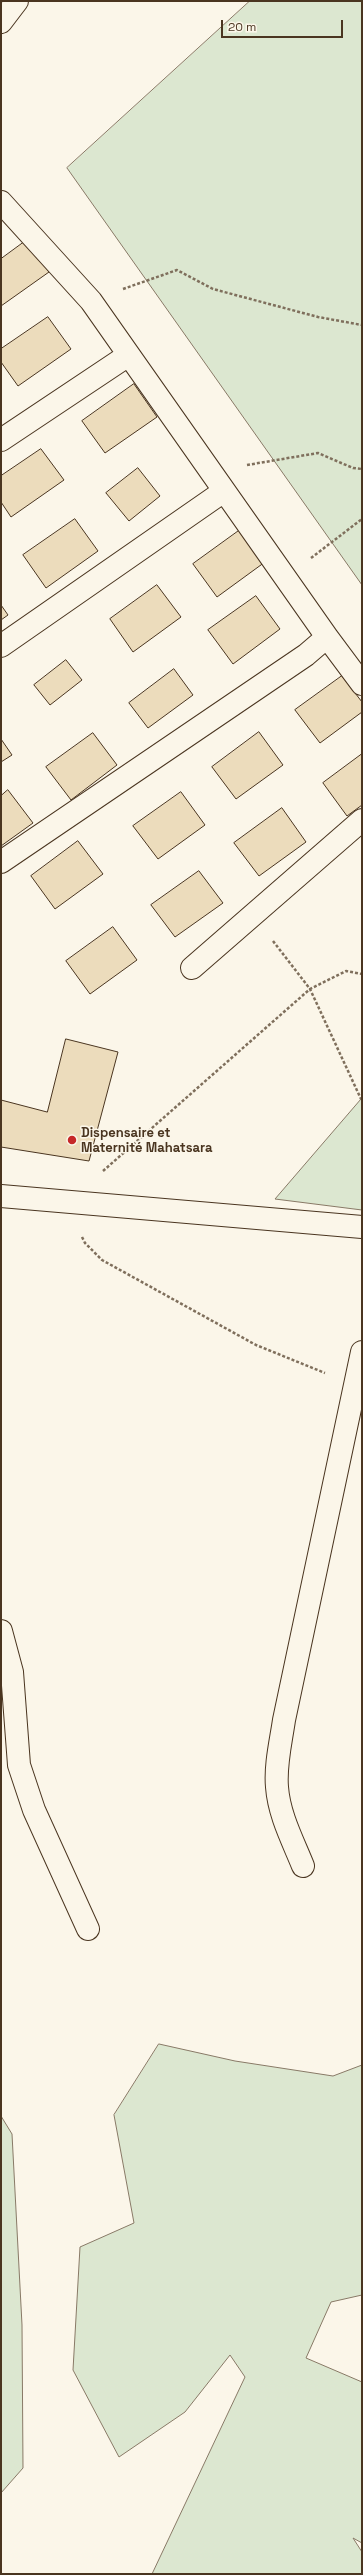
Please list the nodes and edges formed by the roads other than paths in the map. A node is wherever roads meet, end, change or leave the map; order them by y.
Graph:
1 (18, 1) edge
2 (1, 22) edge
3 (1, 202) edge
4 (127, 356) junction
5 (1, 440) edge
6 (224, 491) junction
7 (327, 637) junction
8 (1, 646) edge
9 (362, 684) edge
10 (362, 820) edge
11 (1, 862) edge
12 (192, 968) dead end
13 (1, 1196) edge
14 (362, 1227) edge
15 (362, 1352) edge
16 (1, 1631) edge
17 (303, 1866) dead end
18 (88, 1929) dead end

1 - 2 street
3 - 4 street
4 - 5 street
4 - 6 street
6 - 7 street
6 - 8 street
7 - 9 street
7 - 11 street
10 - 12 street
13 - 14 street
15 - 17 street
16 - 18 street

